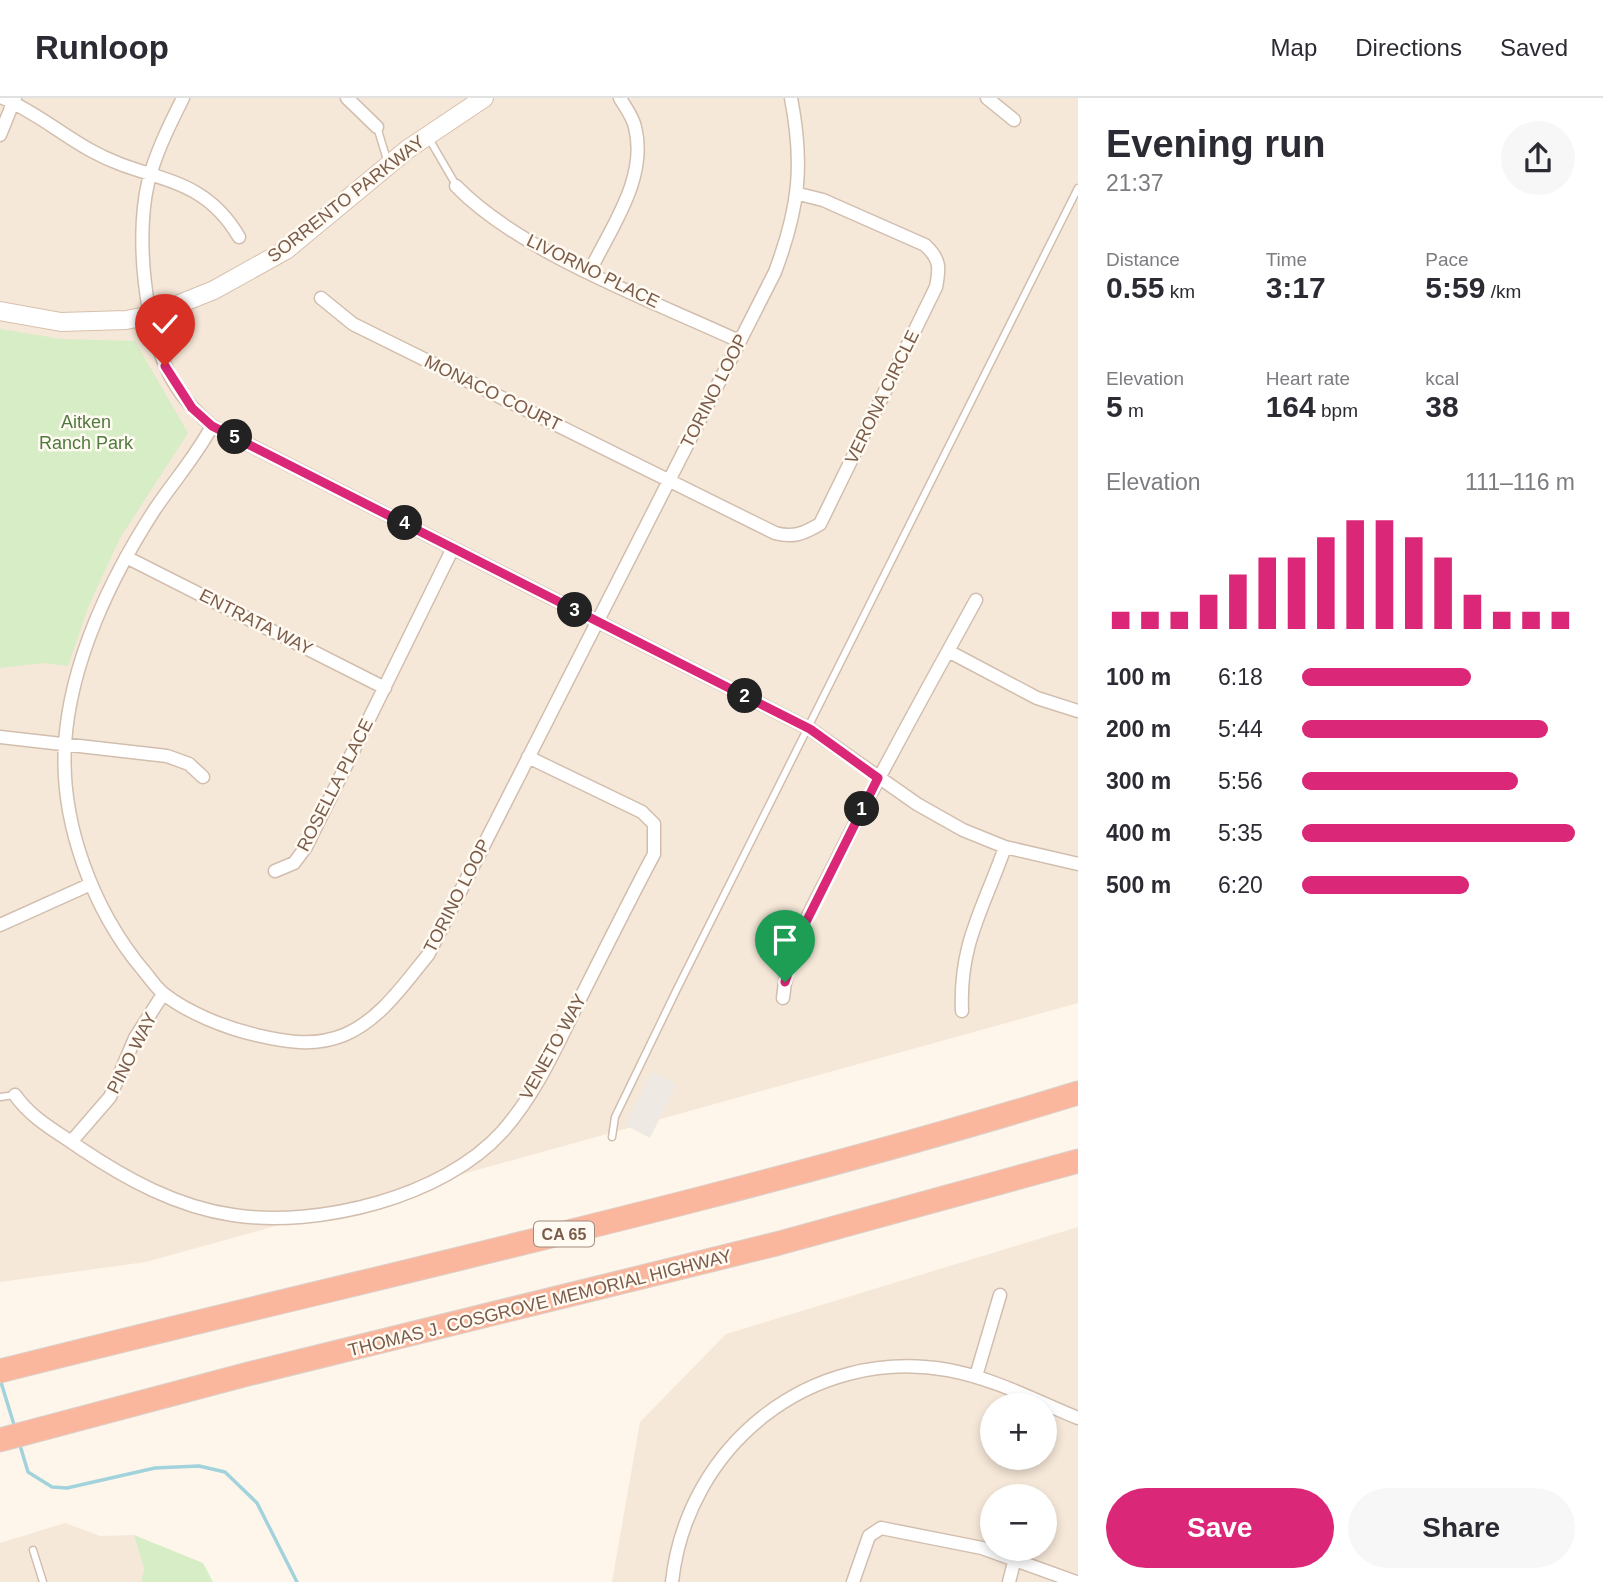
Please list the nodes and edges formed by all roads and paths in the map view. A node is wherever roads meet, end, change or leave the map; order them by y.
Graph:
1 (183, 98) edge
2 (347, 98) edge
3 (484, 98) edge
4 (621, 98) edge
5 (791, 98) edge
6 (986, 98) edge
7 (10, 99) edge
8 (1014, 120) dead end
9 (377, 127) joint
10 (0, 135) edge
11 (428, 135) junction
12 (388, 165) junction
13 (150, 173) junction
14 (456, 186) joint
15 (1078, 188) edge
16 (799, 194) junction
17 (239, 237) dead end
18 (590, 271) junction
19 (321, 298) dead end
20 (0, 311) edge
21 (152, 315) junction
22 (739, 341) junction
23 (212, 426) junction
24 (669, 481) junction
25 (453, 548) junction
26 (127, 557) junction
27 (976, 600) dead end
28 (597, 621) junction
29 (948, 651) junction
30 (385, 688) junction
31 (1078, 711) edge
32 (810, 729) junction
33 (0, 737) edge
34 (65, 744) junction
35 (528, 757) junction
36 (202, 777) dead end
37 (878, 778) junction
38 (1005, 847) junction
39 (1078, 864) edge
40 (275, 871) dead end
41 (90, 884) junction
42 (0, 925) edge
43 (163, 994) junction
44 (783, 998) dead end
45 (962, 1011) dead end
46 (1078, 1093) edge
47 (15, 1095) joint
48 (0, 1097) edge
49 (612, 1137) dead end
50 (71, 1142) junction
51 (1078, 1161) edge
52 (1000, 1295) dead end
53 (0, 1371) edge
54 (976, 1376) junction
55 (1078, 1418) edge
56 (0, 1440) edge
57 (980, 1548) edge
58 (33, 1550) dead end
59 (1015, 1561) edge
60 (1024, 1561) edge
61 (43, 1582) edge
62 (672, 1582) edge
63 (853, 1582) edge
64 (1009, 1582) edge
65 (1076, 1582) edge

1 - 13 street
2 - 9 street
3 - 11 street, SORRENTO PARKWAY
4 - 18 street
5 - 16 street, TORINO LOOP
6 - 8 street
7 - 10 street
7 - 13 street
9 - 12 lane
11 - 12 street, SORRENTO PARKWAY
11 - 14 lane
12 - 21 street, SORRENTO PARKWAY
13 - 17 street
13 - 21 street
14 - 18 street, LIVORNO PLACE
15 - 32 lane
16 - 22 street, TORINO LOOP
16 - 24 street, VERONA CIRCLE
18 - 22 street, LIVORNO PLACE
19 - 24 street, MONACO COURT
20 - 21 street, SORRENTO PARKWAY
21 - 23 street
22 - 24 street, TORINO LOOP
23 - 25 street
23 - 26 street, TORINO LOOP
24 - 28 street, TORINO LOOP
25 - 28 street
25 - 30 street, ROSELLA PLACE
26 - 30 street, ENTRATA WAY
26 - 34 street, TORINO LOOP
27 - 29 street
28 - 32 street
28 - 35 street, TORINO LOOP
29 - 31 street
29 - 37 street
30 - 40 street, ROSELLA PLACE
32 - 37 street
32 - 49 lane
33 - 34 street
34 - 36 street
34 - 41 street, TORINO LOOP
35 - 43 street, TORINO LOOP
35 - 50 street, VENETO WAY
37 - 38 street
37 - 44 street
38 - 39 street
38 - 45 street
41 - 42 street
41 - 43 street, TORINO LOOP
43 - 50 street, PINO WAY
46 - 53 highway, CA 65
47 - 48 lane
47 - 50 street, VENETO WAY
51 - 56 highway, THOMAS J. COSGROVE MEMORIAL HIGHWAY
52 - 54 street
54 - 55 street
54 - 62 street
57 - 63 street
58 - 61 lane
59 - 64 street
60 - 65 street

